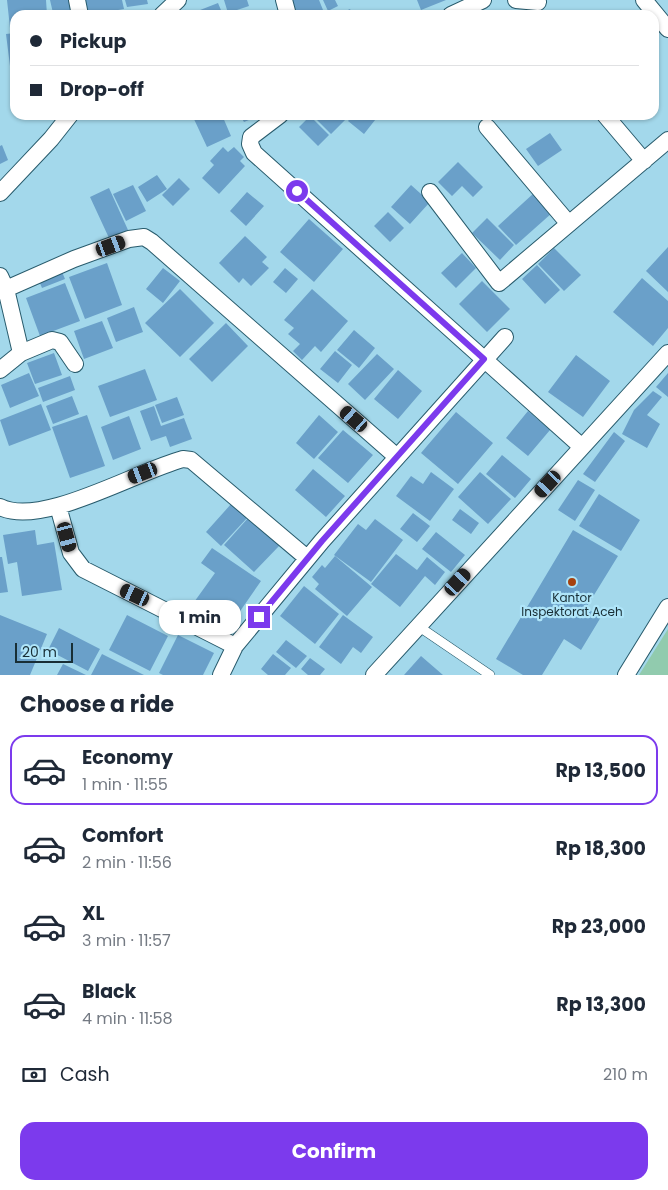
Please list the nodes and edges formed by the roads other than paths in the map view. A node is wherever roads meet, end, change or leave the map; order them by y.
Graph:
1 (178, 0) edge
2 (483, 0) edge
3 (516, 0) edge
4 (644, 0) edge
5 (538, 2) dead end
6 (167, 10) edge
7 (462, 10) edge
8 (652, 10) edge
9 (659, 18) edge
10 (668, 29) edge
11 (66, 120) edge
12 (273, 120) edge
13 (609, 120) edge
14 (487, 127) dead end
15 (668, 140) edge
16 (644, 161) junction
17 (0, 192) edge
18 (430, 192) dead end
19 (569, 224) junction
20 (3, 283) edge
21 (505, 337) dead end
22 (21, 353) junction
23 (668, 353) edge
24 (484, 359) junction
25 (75, 364) dead end
26 (0, 370) edge
27 (582, 447) junction
28 (397, 457) junction
29 (58, 506) junction
30 (0, 507) edge
31 (308, 558) junction
32 (668, 607) edge
33 (418, 626) junction
34 (235, 646) junction
35 (221, 675) edge
36 (374, 675) edge
37 (490, 675) edge
38 (626, 675) edge

1 - 6 street
2 - 7 street
3 - 5 street
4 - 8 street
9 - 10 street
11 - 17 street
12 - 24 street
13 - 16 street
14 - 19 street
15 - 16 street
16 - 19 street
18 - 19 street
20 - 22 street
20 - 28 street
21 - 24 street
22 - 25 street
22 - 26 street
23 - 27 street
24 - 27 street
24 - 28 street
27 - 33 street
28 - 31 street
29 - 30 street
29 - 31 street
29 - 34 street
31 - 34 street
32 - 38 street
33 - 36 street
33 - 37 lane
34 - 35 street

